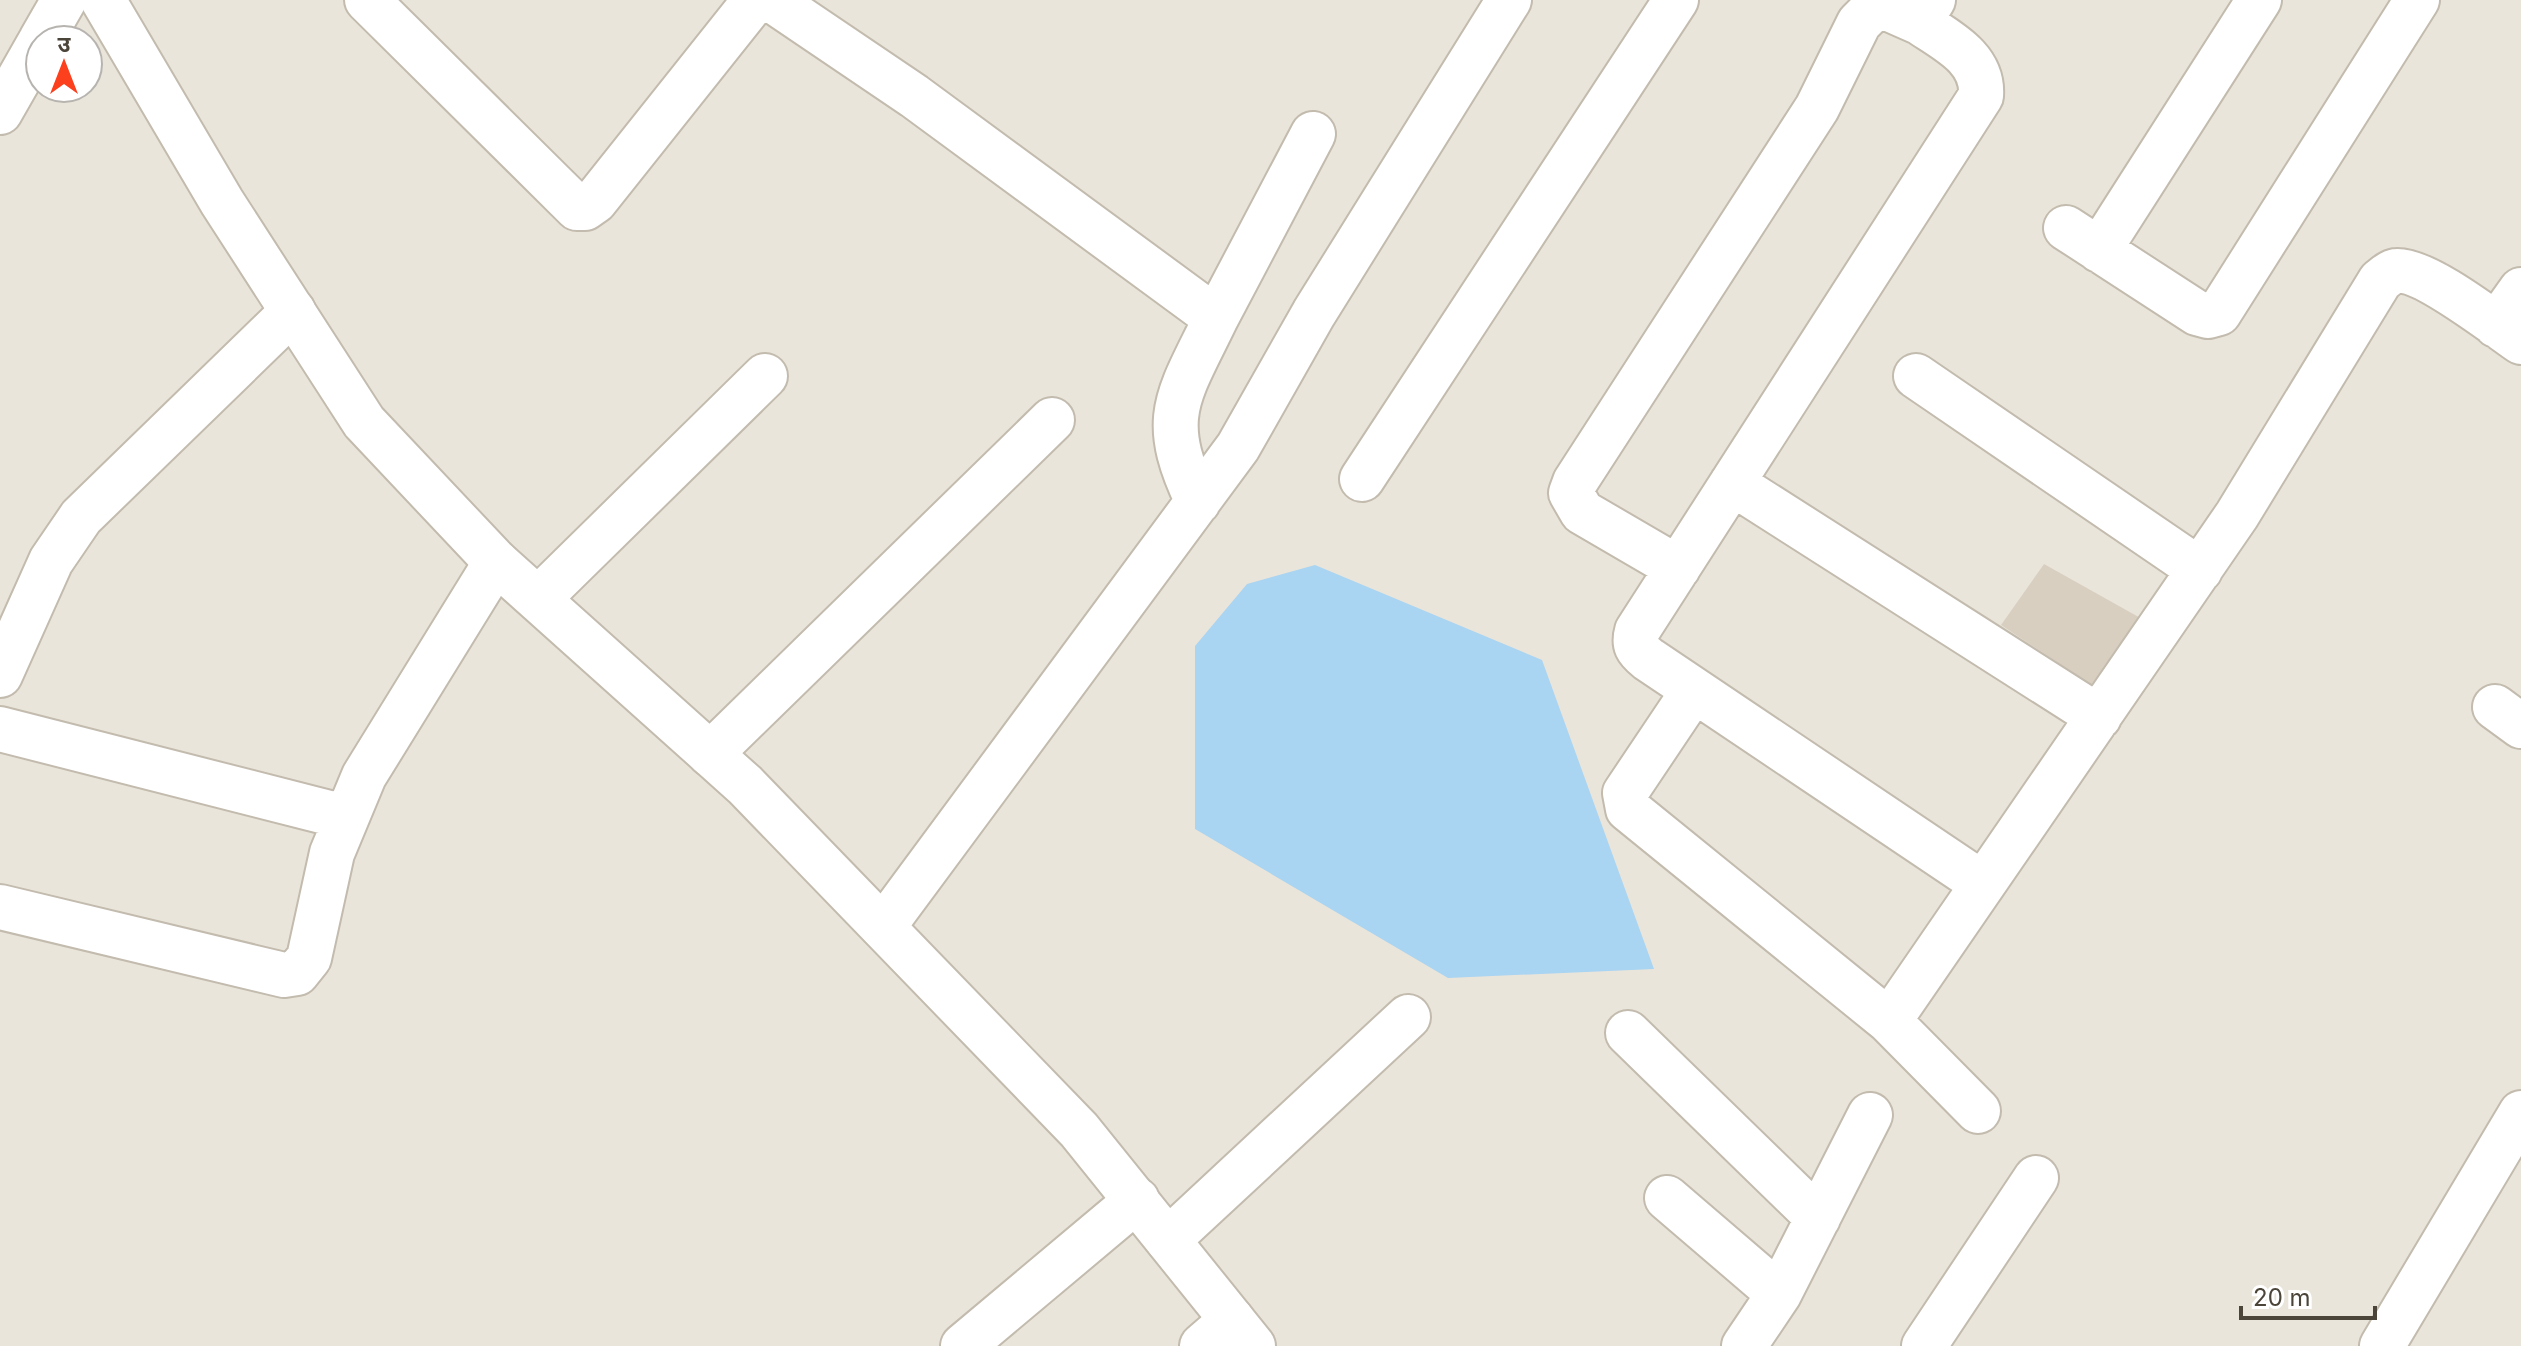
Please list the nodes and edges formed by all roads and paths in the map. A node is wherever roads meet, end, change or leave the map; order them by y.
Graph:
1 (64, 0) edge
2 (103, 0) edge
3 (367, 0) edge
4 (755, 0) edge
5 (772, 0) edge
6 (1509, 0) edge
7 (1676, 0) edge
8 (2259, 0) edge
9 (2417, 0) edge
10 (1926, 11) edge
11 (51, 24) edge
12 (24, 70) edge
13 (0, 112) edge
14 (1313, 134) dead end
15 (2521, 290) edge
16 (293, 311) junction
17 (1216, 318) junction
18 (2508, 334) edge
19 (765, 376) dead end
20 (1916, 376) dead end
21 (1052, 420) dead end
22 (1362, 479) dead end
23 (1732, 483) junction
24 (1198, 502) junction
25 (496, 562) junction
26 (1678, 568) junction
27 (2200, 570) junction
28 (538, 599) junction
29 (0, 675) edge
30 (1694, 690) junction
31 (2099, 717) junction
32 (0, 729) edge
33 (710, 754) junction
34 (345, 817) junction
35 (1983, 884) junction
36 (0, 907) edge
37 (883, 927) junction
38 (1408, 1017) dead end
39 (1889, 1021) junction
40 (1628, 1033) dead end
41 (1978, 1111) dead end
42 (2521, 1113) edge
43 (1870, 1115) dead end
44 (2507, 1168) edge
45 (2036, 1178) dead end
46 (1667, 1198) dead end
47 (1137, 1200) junction
48 (1818, 1218) junction
49 (1168, 1240) junction
50 (1779, 1294) junction
51 (1229, 1337) edge
52 (963, 1346) edge
53 (1744, 1346) edge
54 (1924, 1346) edge
55 (2382, 1346) edge

1 - 11 street
2 - 16 street
3 - 4 street
5 - 17 street
6 - 24 street
7 - 22 street
8 - 9 street
10 - 23 street
10 - 26 street
12 - 13 street
14 - 17 street
15 - 18 street
16 - 25 street
16 - 29 street
17 - 24 street
18 - 27 street
19 - 28 street
20 - 27 street
21 - 33 street
23 - 26 street
23 - 31 street
24 - 37 street
25 - 28 street
25 - 34 street
26 - 30 street
27 - 31 street
28 - 33 street
30 - 35 street
30 - 39 street
31 - 35 street
32 - 34 street
33 - 37 street
34 - 36 street
35 - 39 street
37 - 47 street
38 - 49 street
39 - 41 street
40 - 48 street
42 - 44 street
43 - 48 street
44 - 55 street
45 - 54 street
46 - 50 street
47 - 49 street
47 - 52 street
48 - 50 street
49 - 51 street
50 - 53 street

